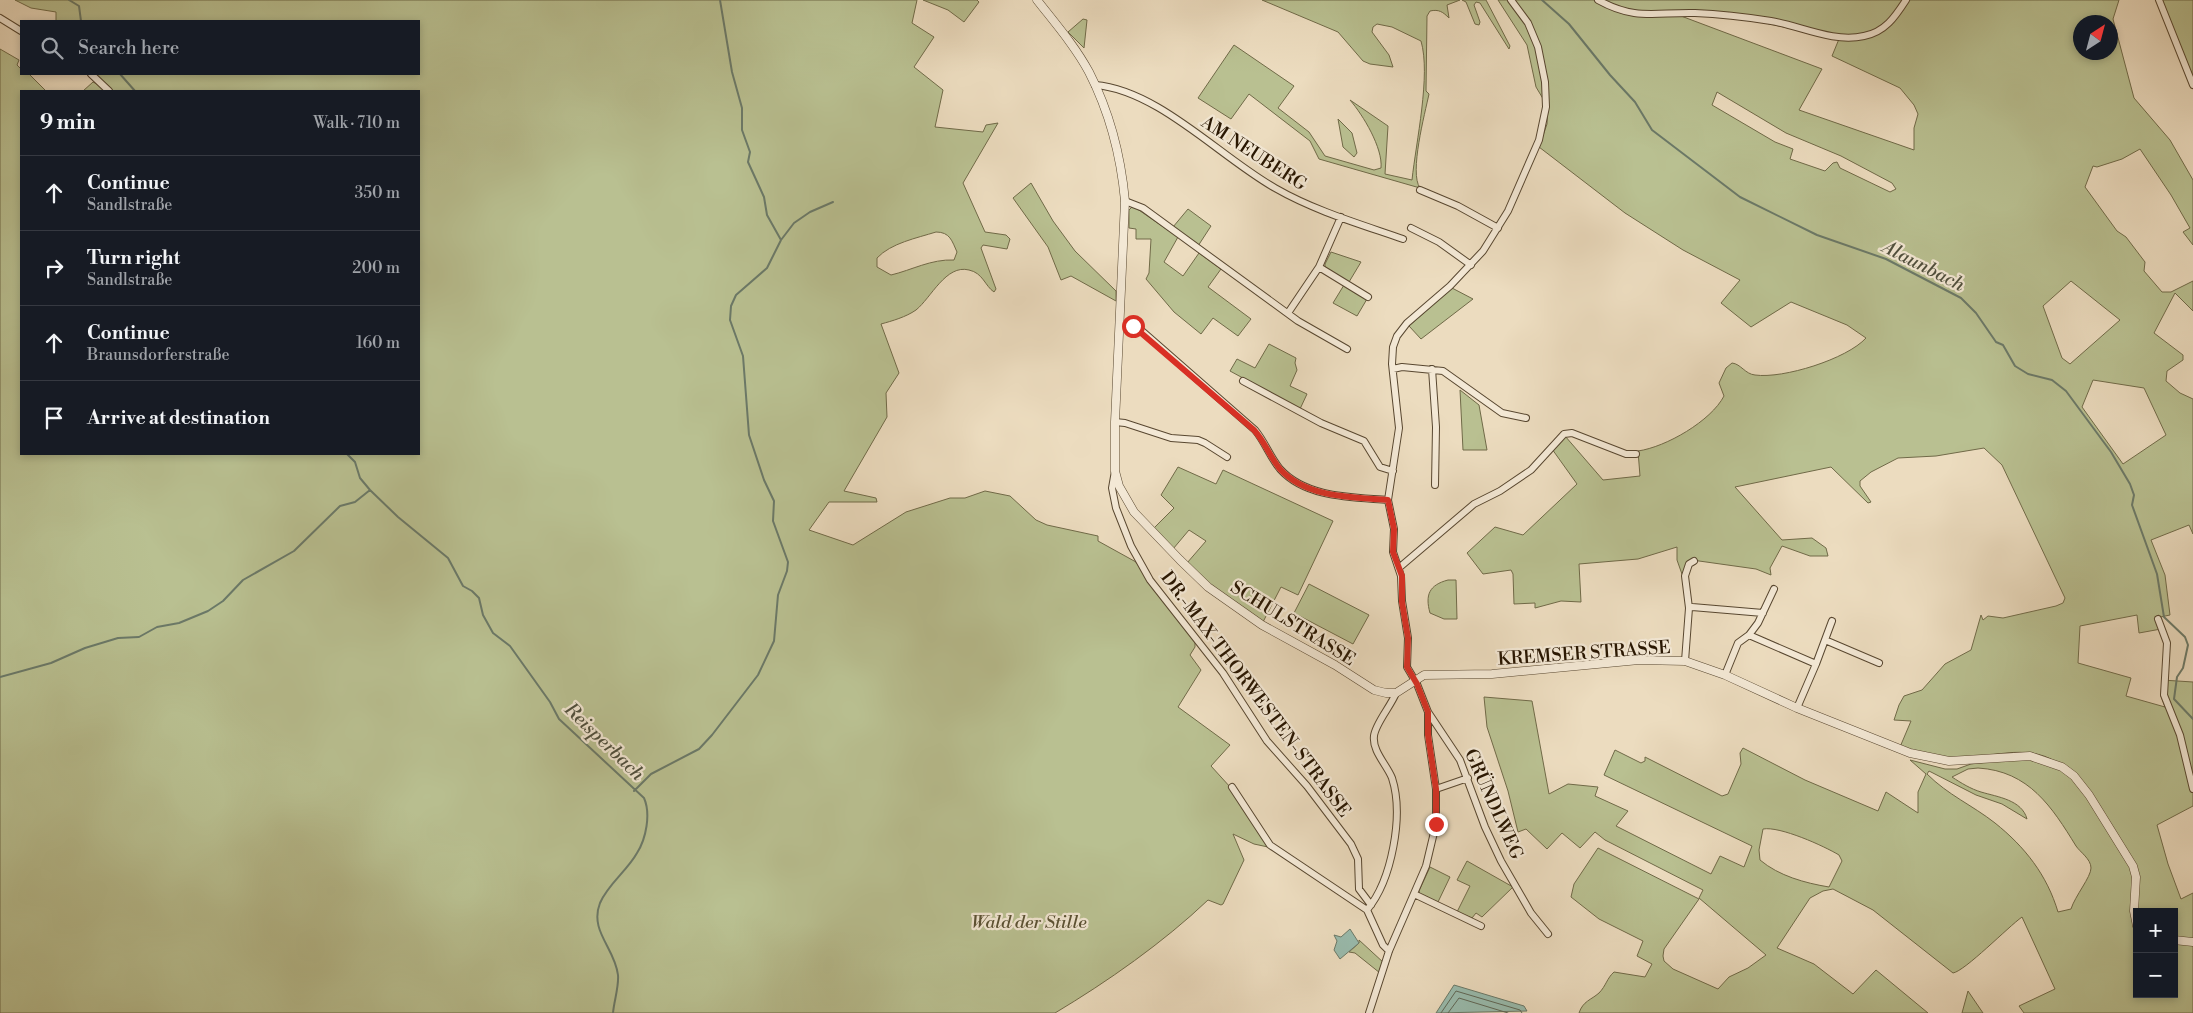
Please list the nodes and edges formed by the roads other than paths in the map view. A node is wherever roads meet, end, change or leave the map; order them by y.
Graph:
1 (1036, 0) edge
2 (1511, 0) edge
3 (1598, 0) edge
4 (1906, 0) edge
5 (2159, 0) edge
6 (0, 18) edge
7 (20, 30) edge
8 (92, 75) edge
9 (1095, 85) junction
10 (2193, 85) edge
11 (106, 89) edge
12 (1420, 190) dead end
13 (1125, 201) junction
14 (1341, 217) junction
15 (1411, 228) dead end
16 (1498, 228) junction
17 (1403, 239) dead end
18 (1471, 265) junction
19 (1319, 267) junction
20 (1368, 297) dead end
21 (1288, 314) junction
22 (1120, 324) junction
23 (1347, 349) dead end
24 (1393, 369) junction
25 (1432, 369) junction
26 (1243, 381) dead end
27 (1526, 418) dead end
28 (1115, 422) junction
29 (1636, 454) dead end
30 (1227, 457) dead end
31 (1115, 471) junction
32 (1393, 471) junction
33 (1435, 485) dead end
34 (1388, 500) junction
35 (1694, 561) dead end
36 (1400, 568) junction
37 (1774, 590) dead end
38 (1689, 608) junction
39 (1763, 613) junction
40 (2158, 619) dead end
41 (1832, 621) dead end
42 (1749, 635) junction
43 (1825, 640) junction
44 (1685, 661) junction
45 (1879, 663) dead end
46 (1816, 664) junction
47 (1725, 675) junction
48 (1414, 680) junction
49 (1396, 692) junction
50 (1797, 708) junction
51 (1428, 712) junction
52 (1468, 778) junction
53 (1232, 787) dead end
54 (1436, 789) junction
55 (2193, 789) edge
56 (1414, 894) junction
57 (1369, 907) junction
58 (2134, 908) edge
59 (1481, 926) dead end
60 (1548, 934) dead end
61 (2178, 940) edge
62 (2193, 942) edge
63 (1388, 952) junction
64 (1369, 1013) edge

1 - 9 street, SCHULSTRASSE
2 - 16 street
3 - 4 street
5 - 10 street
6 - 7 street
8 - 11 street
9 - 13 street, SCHULSTRASSE
9 - 14 street, AM NEUBERG
12 - 16 street
13 - 21 street
13 - 22 street, SCHULSTRASSE
14 - 17 street, AM NEUBERG
14 - 19 street
15 - 18 street
16 - 18 street
18 - 24 street
19 - 20 street
19 - 21 street
21 - 23 street
22 - 28 street, SCHULSTRASSE
22 - 34 street
24 - 25 street
24 - 32 street
25 - 27 street
25 - 33 street
26 - 32 street
28 - 30 street
28 - 31 street, SCHULSTRASSE
29 - 36 street
31 - 49 street, SCHULSTRASSE
31 - 57 street, DR.-MAX-THORWESTEN-STRASSE
32 - 34 street
34 - 36 street
35 - 38 street
36 - 48 street
37 - 39 street
38 - 39 street
38 - 44 street
39 - 42 street
40 - 55 street
41 - 43 street
42 - 46 street
42 - 47 street
43 - 45 street
43 - 46 street
44 - 47 street, KREMSER STRASSE
44 - 48 street, KREMSER STRASSE
46 - 50 street
47 - 50 street, KREMSER STRASSE
48 - 49 street
48 - 51 street
49 - 57 street
50 - 58 street, KREMSER STRASSE
51 - 52 street, GRÜNDLWEG
51 - 54 street
52 - 54 street
52 - 60 street, GRÜNDLWEG
53 - 57 street
54 - 56 street
56 - 59 street
56 - 63 street
57 - 63 street, DR.-MAX-THORWESTEN-STRASSE
61 - 62 street
63 - 64 street

